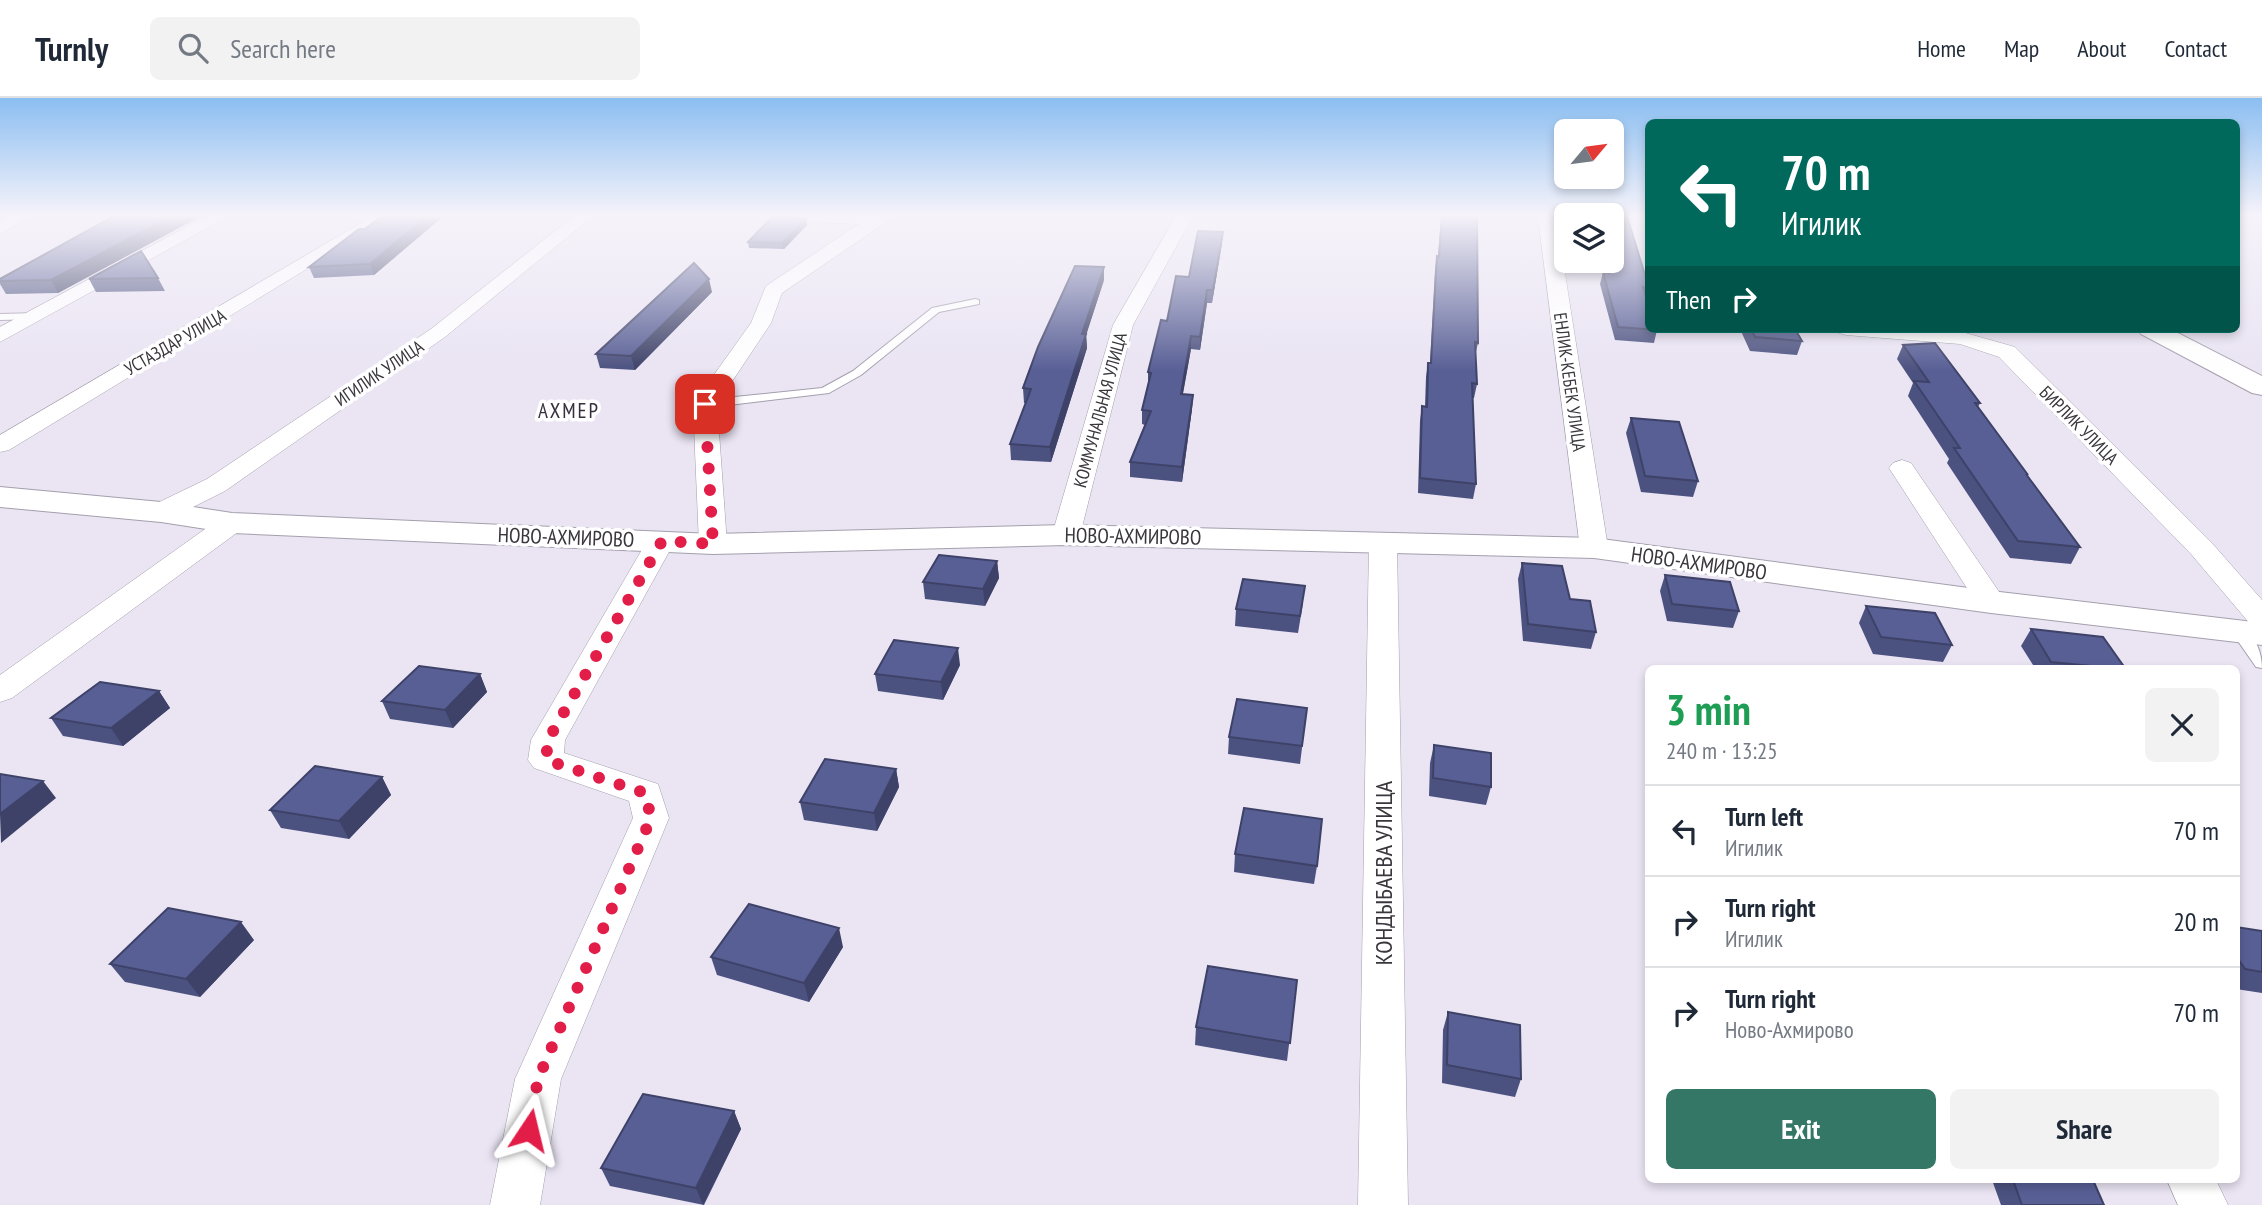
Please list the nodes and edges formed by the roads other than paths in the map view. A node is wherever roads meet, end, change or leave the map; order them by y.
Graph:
1 (126, 268) edge
2 (299, 268) edge
3 (520, 268) edge
4 (807, 268) edge
5 (1156, 268) edge
6 (1554, 268) edge
7 (975, 302) dead end
8 (38, 316) junction
9 (0, 317) edge
10 (1898, 333) edge
11 (2158, 333) edge
12 (0, 336) edge
13 (2262, 387) edge
14 (705, 404) junction
15 (0, 445) edge
16 (1902, 468) dead end
17 (0, 497) edge
18 (161, 512) junction
19 (232, 523) junction
20 (1066, 535) junction
21 (662, 541) junction
22 (1383, 542) junction
23 (713, 544) junction
24 (1594, 548) junction
25 (1991, 602) junction
26 (2255, 628) edge
27 (2262, 663) edge
28 (0, 691) edge
29 (2192, 1183) edge
30 (515, 1205) edge
31 (1383, 1205) edge
32 (2203, 1205) edge

1 - 8 street
2 - 15 street, УСТАЗДАР УЛИЦА
3 - 18 street, ИГИЛИК УЛИЦА
4 - 14 street
5 - 20 street, КОММУНАЛЬНАЯ УЛИЦА
6 - 24 street, ЕНЛИК-КЕБЕК УЛИЦА
7 - 14 lane
8 - 9 lane
8 - 12 street
10 - 26 street, БИРЛИК УЛИЦА
11 - 13 main road
14 - 23 street
16 - 25 street
17 - 18 main road, НОВО-АХМИРОВО
18 - 19 main road, НОВО-АХМИРОВО
19 - 21 main road, НОВО-АХМИРОВО
19 - 28 street
20 - 22 main road, НОВО-АХМИРОВО
20 - 23 main road, НОВО-АХМИРОВО
21 - 23 main road, НОВО-АХМИРОВО
21 - 30 street
22 - 24 main road, НОВО-АХМИРОВО
22 - 31 street, КОНДЫБАЕВА УЛИЦА
24 - 25 main road, НОВО-АХМИРОВО
25 - 26 main road, НОВО-АХМИРОВО
26 - 27 lane
29 - 32 street

